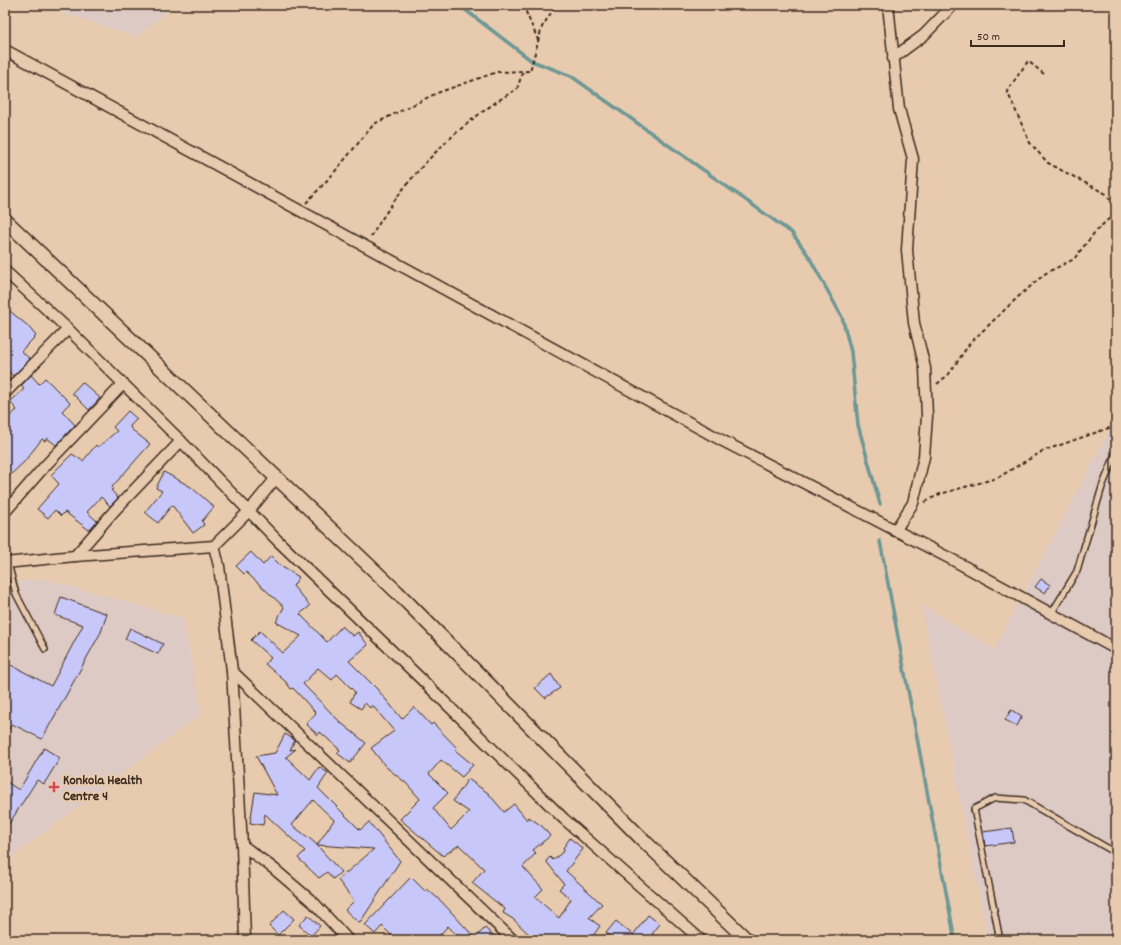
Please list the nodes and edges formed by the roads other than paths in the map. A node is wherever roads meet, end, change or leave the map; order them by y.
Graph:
1 (888, 5) edge
2 (953, 5) edge
3 (5, 50) edge
4 (892, 58) junction
5 (5, 220) edge
6 (7, 276) edge
7 (68, 329) junction
8 (123, 384) junction
9 (5, 393) edge
10 (181, 440) junction
11 (1116, 453) edge
12 (276, 478) junction
13 (249, 511) junction
14 (5, 512) edge
15 (895, 531) junction
16 (214, 546) junction
17 (75, 556) junction
18 (6, 563) edge
19 (1051, 614) junction
20 (45, 649) dead end
21 (1116, 649) edge
22 (232, 671) junction
23 (242, 845) junction
24 (1116, 854) edge
25 (245, 940) edge
26 (348, 940) edge
27 (513, 940) edge
28 (701, 940) edge
29 (748, 940) edge
30 (1000, 940) edge

1 - 4 street
2 - 4 street
3 - 15 street
4 - 15 street
5 - 12 street
6 - 7 street
7 - 8 street
7 - 9 street
8 - 10 street
8 - 14 street
10 - 13 street
10 - 17 street
11 - 19 lane
12 - 13 street
12 - 29 street
13 - 16 street
13 - 28 street
15 - 19 street
16 - 17 street
16 - 22 street
17 - 18 street
18 - 20 lane
19 - 21 street
22 - 23 street
22 - 27 street
23 - 25 street
23 - 26 street
24 - 30 lane

